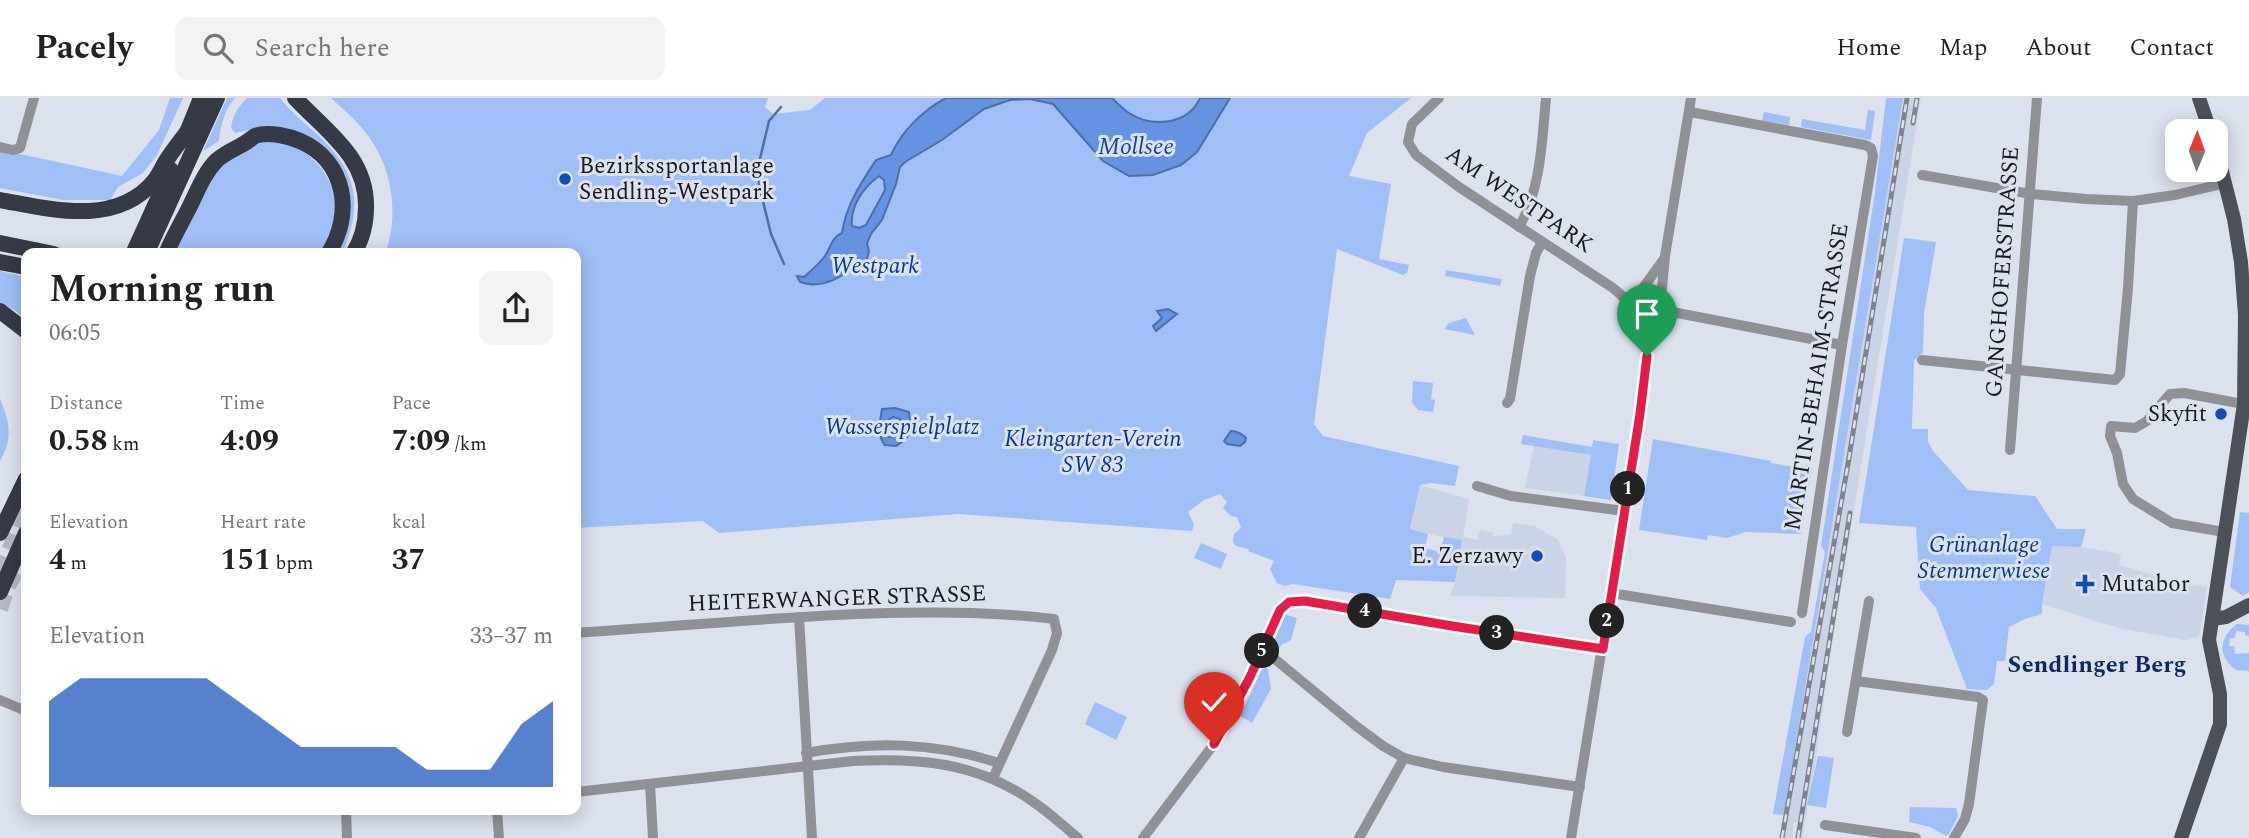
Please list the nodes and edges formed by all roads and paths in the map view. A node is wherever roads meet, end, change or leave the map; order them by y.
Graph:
1 (34, 98) edge
2 (201, 98) edge
3 (217, 98) edge
4 (295, 98) edge
5 (1439, 98) edge
6 (1546, 98) edge
7 (1691, 98) edge
8 (2037, 98) edge
9 (2199, 98) edge
10 (1690, 112) junction
11 (2206, 119) edge
12 (188, 131) junction
13 (0, 146) edge
14 (1922, 175) dead end
15 (2225, 183) joint
16 (174, 193) junction
17 (2031, 194) junction
18 (0, 200) edge
19 (2133, 201) junction
20 (1519, 227) junction
21 (160, 239) edge
22 (1542, 242) junction
23 (0, 243) edge
24 (25, 248) edge
25 (144, 248) edge
26 (331, 248) edge
27 (356, 248) edge
28 (1665, 256) junction
29 (0, 262) edge
30 (21, 266) edge
31 (1628, 300) junction
32 (1657, 309) junction
33 (0, 311) edge
34 (1639, 313) junction
35 (21, 326) edge
36 (1644, 330) junction
37 (1842, 345) junction
38 (1922, 360) dead end
39 (2016, 371) junction
40 (1507, 403) dead end
41 (2246, 405) edge
42 (2010, 450) dead end
43 (1477, 486) dead end
44 (21, 489) edge
45 (1625, 511) junction
46 (1, 528) edge
47 (2224, 532) junction
48 (21, 544) edge
49 (0, 592) edge
50 (1611, 593) junction
51 (1869, 601) dead end
52 (2249, 604) edge
53 (1802, 613) dead end
54 (799, 617) junction
55 (2212, 619) junction
56 (1791, 622) dead end
57 (581, 633) edge
58 (1603, 649) junction
59 (1262, 651) junction
60 (1856, 681) junction
61 (0, 700) edge
62 (21, 709) edge
63 (1847, 732) dead end
64 (806, 753) junction
65 (1404, 758) junction
66 (999, 763) junction
67 (807, 766) junction
68 (993, 778) junction
69 (650, 784) junction
70 (1580, 787) junction
71 (581, 791) edge
72 (346, 815) edge
73 (497, 815) edge
74 (1825, 825) dead end
75 (347, 838) edge
76 (499, 838) edge
77 (653, 838) edge
78 (812, 838) edge
79 (1078, 838) edge
80 (1143, 838) edge
81 (1359, 838) edge
82 (1571, 838) edge
83 (1916, 838) edge
84 (1954, 838) edge
85 (2181, 838) edge

1 - 13 street
2 - 12 highway
3 - 16 highway
4 - 27 highway
5 - 20 street, AM WESTPARK
6 - 20 street
7 - 10 street
8 - 17 street, GANGHOFERSTRASSE
9 - 11 main road
10 - 28 street
10 - 37 street, MARTIN-BEHAIM-STRASSE
12 - 18 highway
12 - 21 highway
14 - 17 street
15 - 19 street
15 - 41 main road
16 - 21 highway
16 - 21 highway
17 - 19 street
17 - 39 street, GANGHOFERSTRASSE
19 - 39 street
20 - 22 street, AM WESTPARK
21 - 25 highway
21 - 26 highway
22 - 31 street, AM WESTPARK
22 - 40 street
23 - 24 highway
28 - 31 street
28 - 32 street
29 - 30 highway
31 - 34 street, AM WESTPARK
32 - 34 street
32 - 36 street
32 - 37 street
33 - 35 highway
34 - 36 street, AM WESTPARK
36 - 45 street, AM WESTPARK
37 - 53 street, MARTIN-BEHAIM-STRASSE
38 - 39 street
39 - 42 street, GANGHOFERSTRASSE
41 - 47 main road
41 - 47 street
43 - 45 street
44 - 46 highway
45 - 50 street, AM WESTPARK
47 - 55 main road
48 - 49 highway
50 - 56 street
50 - 58 street, AM WESTPARK
51 - 60 street
52 - 55 main road
54 - 57 street, HEITERWANGER STRASSE
54 - 64 street
54 - 66 street, HEITERWANGER STRASSE
55 - 85 main road
58 - 59 street
58 - 70 street, AM WESTPARK
59 - 65 street
59 - 80 street
60 - 63 street
60 - 84 street
61 - 62 street
64 - 66 street
64 - 67 street
65 - 70 street
65 - 81 street
66 - 68 street, HEITERWANGER STRASSE
67 - 68 street
67 - 69 street
67 - 78 street
68 - 79 street
69 - 71 street
69 - 77 street
70 - 82 street, AM WESTPARK
72 - 75 street
73 - 76 street
74 - 83 street

